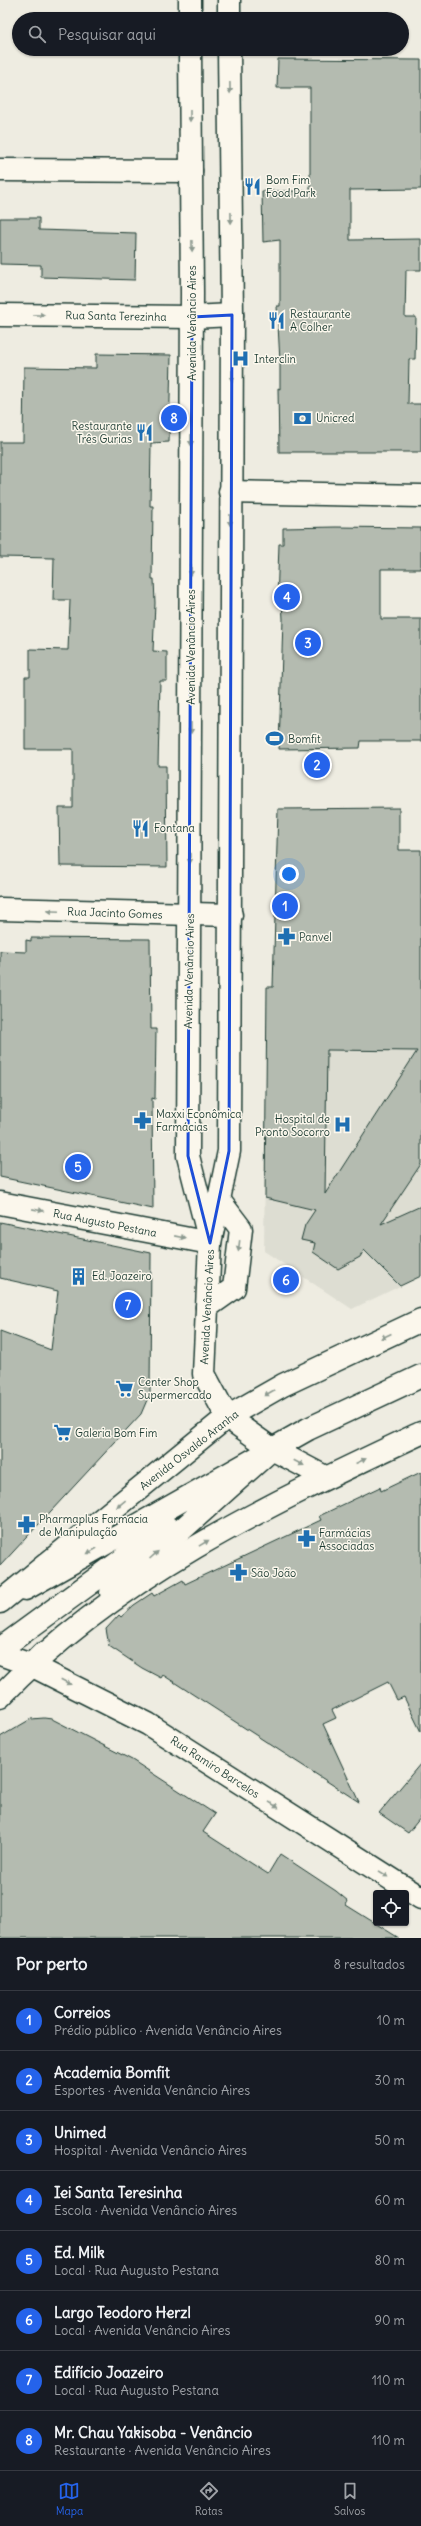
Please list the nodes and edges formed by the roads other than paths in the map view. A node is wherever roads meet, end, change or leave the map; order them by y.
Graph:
1 (190, 0) edge
2 (229, 0) edge
3 (190, 12) edge
4 (229, 12) edge
5 (190, 56) edge
6 (229, 56) edge
7 (0, 170) edge
8 (191, 171) junction
9 (0, 315) edge
10 (232, 315) junction
11 (192, 317) junction
12 (230, 492) junction
13 (421, 496) edge
14 (0, 909) edge
15 (190, 915) junction
16 (231, 916) junction
17 (219, 1200) junction
18 (0, 1203) edge
19 (210, 1243) junction
20 (207, 1307) junction
21 (421, 1320) edge
22 (421, 1376) edge
23 (227, 1417) junction
24 (421, 1433) edge
25 (272, 1449) junction
26 (325, 1477) junction
27 (0, 1603) edge
28 (0, 1649) edge
29 (0, 1654) edge
30 (31, 1665) junction
31 (0, 1697) edge
32 (421, 1898) edge

1 - 3 main road
2 - 4 main road
5 -> 8 main road, Avenida Venâncio Aires
6 -> 10 main road, Avenida Venâncio Aires
7 - 8 main road
8 -> 11 main road, Avenida Venâncio Aires
9 -> 11 main road, Rua Santa Terezinha
10 - 11 main road, Rua Santa Terezinha
10 -> 12 main road, Avenida Venâncio Aires
11 -> 15 main road, Avenida Venâncio Aires
12 - 13 main road
12 -> 16 main road, Avenida Venâncio Aires
15 -> 14 main road, Rua Jacinto Gomes
15 - 16 main road, Rua Jacinto Gomes
15 - 19 main road, Avenida Venâncio Aires
16 - 17 main road, Avenida Venâncio Aires
17 - 19 main road, Avenida Venâncio Aires
17 -> 20 main road
18 -> 19 main road, Rua Augusto Pestana
19 - 20 main road, Avenida Venâncio Aires
20 - 23 main road, Avenida Venâncio Aires
21 -> 23 main road, Avenida Osvaldo Aranha
22 - 25 main road
23 - 25 main road, Avenida Venâncio Aires
23 -> 27 main road, Avenida Osvaldo Aranha
26 -> 24 main road
25 -> 26 main road, Avenida Venâncio Aires
25 -> 27 main road
25 - 28 main road
30 -> 25 main road
30 -> 26 main road
29 - 30 main road, Rua Ramiro Barcelos
30 - 31 main road
30 -> 32 main road, Rua Ramiro Barcelos

